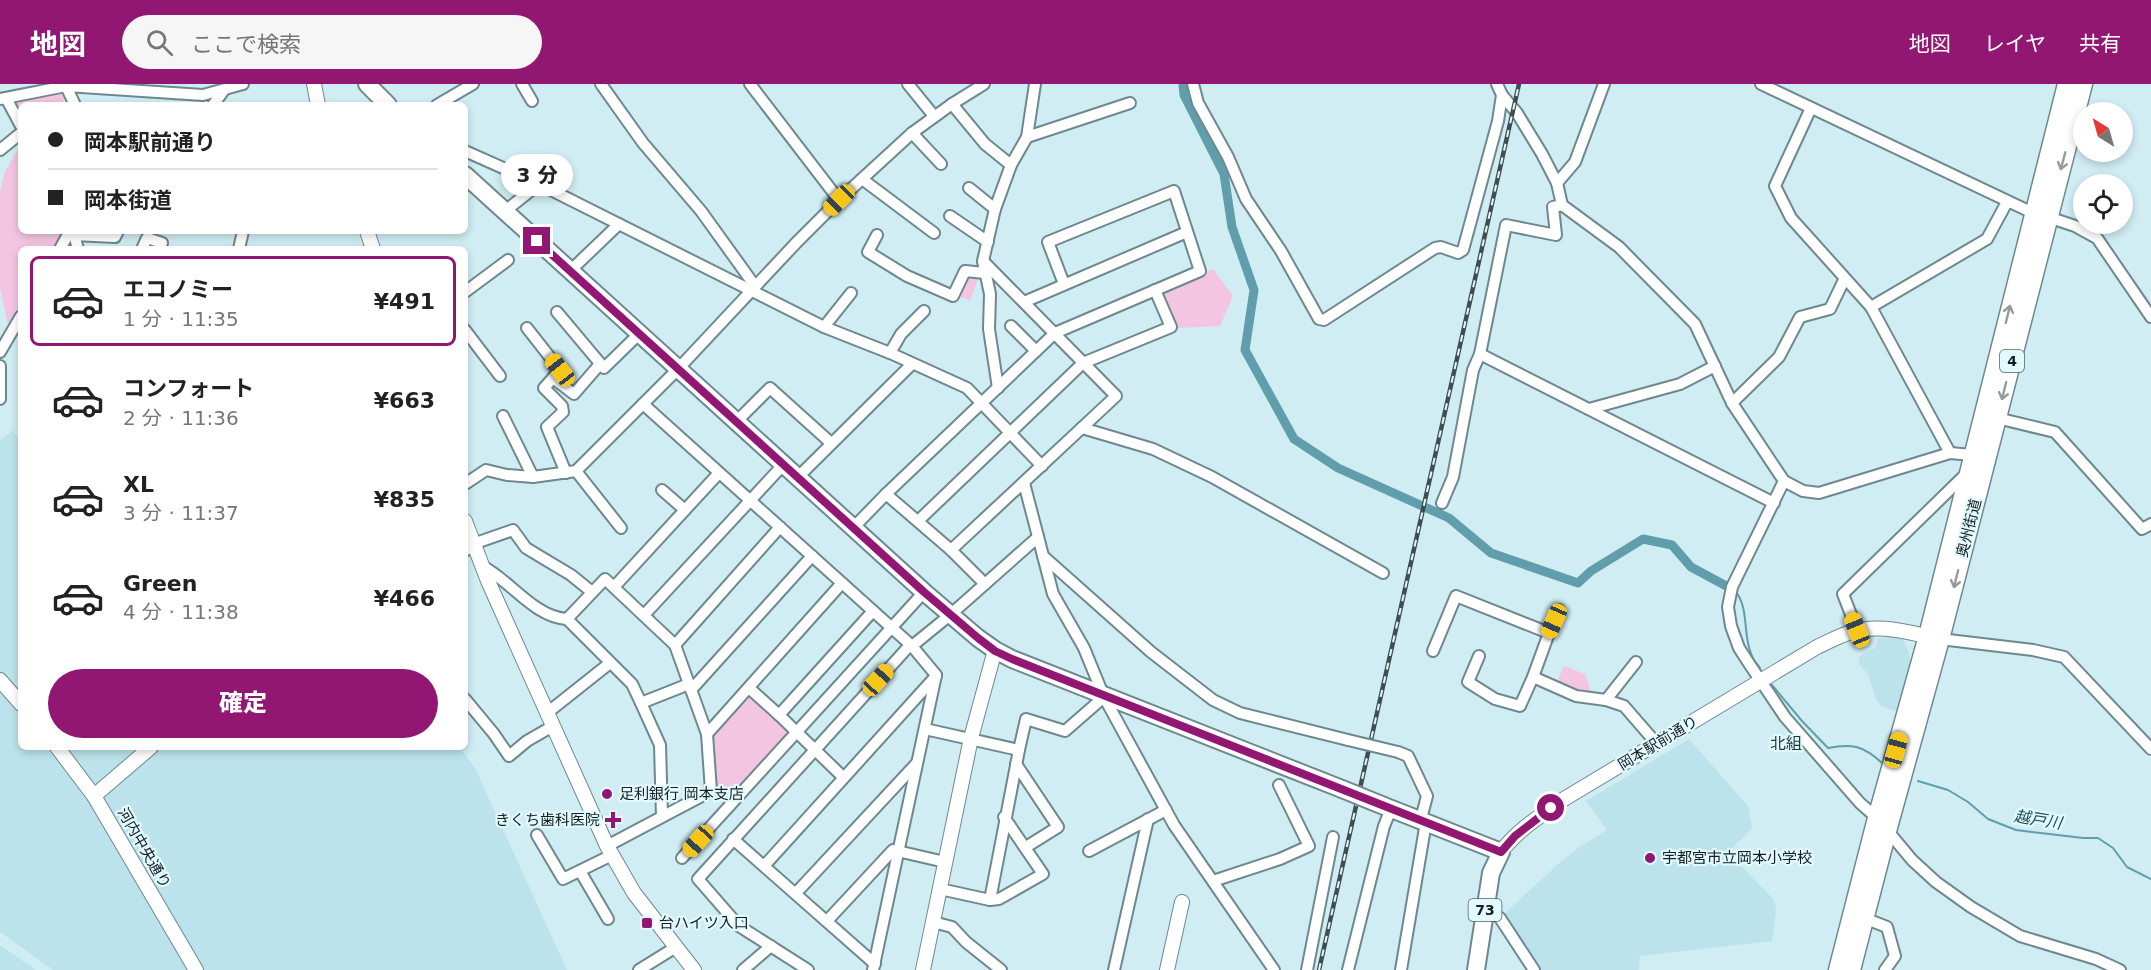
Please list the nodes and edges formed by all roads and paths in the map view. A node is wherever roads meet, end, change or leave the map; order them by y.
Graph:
1 (243, 84) edge
2 (367, 84) edge
3 (473, 84) edge
4 (522, 84) edge
5 (602, 84) edge
6 (750, 84) edge
7 (908, 84) edge
8 (984, 84) edge
9 (1035, 84) edge
10 (1193, 84) edge
11 (1497, 84) edge
12 (1604, 84) edge
13 (1761, 84) edge
14 (2067, 84) edge
15 (2083, 84) edge
16 (65, 85) edge
17 (224, 90) junction
18 (1502, 95) junction
19 (3, 98) edge
20 (532, 101) dead end
21 (74, 102) edge
22 (215, 102) edge
23 (385, 102) edge
24 (442, 102) edge
25 (1130, 103) dead end
26 (952, 104) junction
27 (1811, 108) junction
28 (934, 116) junction
29 (18, 121) edge
30 (912, 133) junction
31 (18, 135) edge
32 (1027, 136) junction
33 (0, 150) edge
34 (468, 152) edge
35 (941, 164) dead end
36 (1011, 165) junction
37 (468, 178) edge
38 (862, 179) junction
39 (1557, 183) junction
40 (539, 184) junction
41 (969, 188) dead end
42 (839, 200) junction
43 (2007, 202) junction
44 (1562, 205) junction
45 (995, 209) junction
46 (505, 211) junction
47 (2041, 215) junction
48 (950, 216) dead end
49 (619, 224) junction
50 (1187, 232) junction
51 (934, 233) dead end
52 (71, 234) edge
53 (90, 234) edge
54 (116, 234) edge
55 (877, 235) dead end
56 (988, 242) junction
57 (162, 243) dead end
58 (62, 246) edge
59 (143, 246) edge
60 (508, 260) dead end
61 (983, 261) junction
62 (570, 271) junction
63 (985, 273) junction
64 (1844, 280) junction
65 (1064, 284) junction
66 (753, 288) junction
67 (468, 290) edge
68 (1155, 290) junction
69 (851, 293) dead end
70 (1024, 302) junction
71 (1871, 307) junction
72 (924, 311) dead end
73 (557, 312) dead end
74 (2151, 316) edge
75 (18, 325) edge
76 (1011, 326) dead end
77 (825, 327) junction
78 (527, 328) dead end
79 (1055, 333) junction
80 (468, 334) edge
81 (639, 334) junction
82 (1036, 351) junction
83 (0, 352) edge
84 (890, 353) junction
85 (1480, 354) junction
86 (1083, 363) junction
87 (600, 364) junction
88 (912, 364) junction
89 (0, 366) edge
90 (1715, 366) junction
91 (678, 369) junction
92 (500, 376) dead end
93 (552, 378) junction
94 (998, 388) junction
95 (0, 399) edge
96 (1732, 403) junction
97 (643, 404) junction
98 (981, 404) junction
99 (1590, 410) junction
100 (503, 416) dead end
101 (1997, 418) junction
102 (737, 421) junction
103 (1082, 428) junction
104 (1009, 433) junction
105 (831, 444) junction
106 (1950, 453) junction
107 (784, 464) junction
108 (1970, 464) junction
109 (1042, 466) junction
110 (571, 472) junction
111 (719, 473) junction
112 (533, 477) junction
113 (798, 477) junction
114 (1784, 481) junction
115 (468, 482) edge
116 (1024, 483) junction
117 (662, 490) dead end
118 (886, 494) junction
119 (750, 500) junction
120 (1442, 503) dead end
121 (1774, 503) junction
122 (685, 510) junction
123 (918, 521) junction
124 (2151, 524) edge
125 (780, 527) junction
126 (854, 527) junction
127 (621, 528) dead end
128 (1038, 537) junction
129 (469, 547) edge
130 (951, 550) junction
131 (1043, 555) junction
132 (812, 556) junction
133 (482, 566) junction
134 (1383, 573) dead end
135 (842, 583) junction
136 (985, 584) junction
137 (614, 587) junction
138 (592, 592) junction
139 (924, 592) junction
140 (1559, 610) dead end
141 (873, 611) junction
142 (644, 615) junction
143 (950, 615) junction
144 (567, 619) junction
145 (892, 629) junction
146 (1857, 630) junction
147 (1549, 633) junction
148 (1934, 638) junction
149 (675, 645) junction
150 (911, 645) junction
151 (995, 651) junction
152 (1433, 651) dead end
153 (1479, 656) dead end
154 (1636, 662) dead end
155 (610, 663) junction
156 (936, 675) junction
157 (1533, 677) junction
158 (0, 680) edge
159 (1762, 681) junction
160 (690, 687) junction
161 (749, 688) junction
162 (1104, 697) junction
163 (1606, 700) junction
164 (18, 701) edge
165 (468, 703) edge
166 (642, 703) junction
167 (547, 712) junction
168 (779, 715) junction
169 (553, 726) junction
170 (925, 729) junction
171 (796, 731) junction
172 (707, 734) junction
173 (971, 738) junction
174 (1657, 744) junction
175 (2151, 749) edge
176 (59, 750) edge
177 (148, 750) edge
178 (814, 750) junction
179 (1019, 750) junction
180 (917, 763) junction
181 (1016, 764) junction
182 (843, 777) junction
183 (1279, 785) dead end
184 (94, 796) junction
185 (1388, 807) junction
186 (1166, 810) junction
187 (662, 817) junction
188 (1004, 817) junction
189 (1148, 819) junction
190 (1423, 821) junction
191 (1882, 824) junction
192 (537, 835) dead end
193 (1333, 837) dead end
194 (734, 839) junction
195 (1026, 847) junction
196 (898, 850) junction
197 (609, 851) junction
198 (1089, 851) dead end
199 (1501, 852) junction
200 (682, 858) dead end
201 (945, 862) junction
202 (765, 865) junction
203 (580, 871) junction
204 (1213, 881) junction
205 (940, 889) junction
206 (795, 893) junction
207 (990, 900) junction
208 (1182, 902) dead end
209 (1485, 908) junction
210 (1864, 918) junction
211 (608, 919) dead end
212 (827, 921) junction
213 (933, 922) junction
214 (771, 946) junction
215 (676, 947) junction
216 (874, 967) edge
217 (196, 970) edge
218 (639, 970) edge
219 (694, 970) edge
220 (743, 970) edge
221 (807, 970) edge
222 (923, 970) edge
223 (1000, 970) edge
224 (1114, 970) edge
225 (1167, 970) edge
226 (1274, 970) edge
227 (1307, 970) edge
228 (1348, 970) edge
229 (1401, 970) edge
230 (1476, 970) edge
231 (1534, 970) edge
232 (1838, 970) edge
233 (1851, 970) edge
234 (1885, 970) edge
235 (2120, 970) edge

1 - 17 street
2 - 23 main road
3 - 24 street
4 - 20 street
5 - 66 street
6 - 42 street
7 - 28 street
8 - 26 street
9 - 32 street
10 - 18 street
11 - 18 street
12 - 39 street
13 - 27 street
14 - 47 highway, 奥州街道 / 4
15 -> 47 highway, 奥州街道 / 4
16 - 17 street
16 - 19 street
16 - 21 street
17 - 22 street
18 - 39 street
19 - 29 street
25 - 32 street
26 - 28 street
26 - 36 street
27 - 43 street
27 - 64 street
28 - 30 street
30 - 35 street
30 - 38 street
31 - 33 street
32 - 36 street
34 - 40 street
36 - 45 street
37 - 46 main road
38 - 42 street
38 - 51 street
39 - 44 street
40 - 46 street
40 - 49 street
41 - 45 street
42 - 66 street
43 - 47 street
43 - 71 street
44 - 85 street
44 - 90 street
45 - 56 street
46 - 62 main road
47 - 74 street
47 -> 101 highway, 奥州街道 / 4
108 -> 47 highway, 奥州街道 / 4
48 - 56 street
49 - 62 street
49 - 66 street
50 - 65 street
50 - 65 street
50 - 68 street
52 - 58 street
53 - 54 street
55 - 63 street
56 - 61 street
57 - 59 street
60 - 67 street
61 - 63 street
61 - 70 street
62 - 81 main road
63 - 94 street
64 - 71 street
64 - 96 street
65 - 70 street
66 - 77 street
66 - 91 street
68 - 79 street
68 - 86 street
69 - 77 street
70 - 79 street
71 - 106 street
72 - 84 street
73 - 87 street
75 - 83 street
76 - 82 street
77 - 84 street
78 - 93 street
79 - 82 street
79 - 86 street
80 - 92 street
81 - 87 street
81 - 91 main road
82 - 94 street
84 - 88 street
85 - 99 street
85 - 120 street
86 - 103 street
86 - 104 street
87 - 93 street
88 - 98 street
88 - 105 street
89 - 95 street
90 - 96 street
90 - 99 street
91 - 97 street
91 - 102 main road
93 - 110 street
94 - 98 street
96 - 114 street
97 - 110 street
97 - 111 street
98 - 104 street
98 - 118 street
99 - 121 street
100 - 112 street
101 - 124 street
101 -> 148 highway, 奥州街道 / 4
102 - 105 street
102 - 107 main road
103 - 109 street
103 - 134 street
104 - 109 street
104 - 123 street
105 - 113 street
106 - 108 street
106 - 114 street
107 - 113 main road
107 - 119 street
108 - 146 street
108 - 148 highway, 奥州街道 / 4
109 - 116 street
110 - 112 street
110 - 127 street
111 - 119 street
111 - 122 street
112 - 115 street
113 - 126 main road
114 - 121 street
116 - 128 street
116 - 130 street
117 - 122 street
118 - 123 street
118 - 126 street
119 - 125 street
119 - 142 street
121 - 159 street
122 - 137 street
123 - 130 street
125 - 132 street
125 - 149 street
126 - 139 main road
128 - 131 street
128 - 136 street
129 - 133 street
129 - 138 street
130 - 136 street
131 - 162 street
131 - 190 street, bridge
132 - 135 street
132 - 160 street
133 - 144 street
133 - 167 street
135 - 141 street
135 - 161 street
136 - 143 street
137 - 138 street
137 - 142 street
138 - 144 street
139 - 143 main road
139 - 145 street
140 - 147 street
141 - 145 street
141 - 168 street
142 - 149 street
143 - 150 street
143 - 151 main road
144 - 155 street
145 - 150 street
145 - 171 street
146 - 148 street, 岡本駅前通り
146 - 159 street, 岡本駅前通り
147 - 152 street
147 - 157 street
148 - 175 street
148 - 191 highway, 奥州街道 / 4
149 - 160 street
150 - 156 street
150 - 178 street
151 - 162 main road
151 - 173 street
153 - 157 street
154 - 163 street
155 - 166 street
155 - 167 street
156 - 170 street
156 - 182 street
157 - 163 street
158 - 164 street
159 - 174 street, 岡本駅前通り
159 - 191 street
160 - 166 street
160 - 172 street
161 - 168 street
161 - 172 street
162 - 179 street
162 - 185 main road, bridge
162 - 186 street
163 - 174 street
165 - 169 street
166 - 187 street
167 - 169 street
168 - 171 street
169 - 197 street
170 - 173 street
170 - 180 street
171 - 178 street
171 - 200 street
172 - 187 street
173 - 179 street
173 - 201 street
174 - 199 street, 岡本駅前通り
176 - 184 street, 河内中央通り
177 - 184 street
178 - 182 street
178 - 194 street
179 - 181 street
180 - 196 street
180 - 206 street
181 - 188 street
181 - 195 street
182 - 202 street
183 - 204 street
184 - 217 street, 河内中央通り
185 - 190 main road
185 - 228 street
186 - 189 street
186 - 204 street
187 - 197 street
188 - 195 street
188 - 207 street
189 - 198 street
189 - 224 street
190 - 199 main road
190 - 229 street
191 - 210 highway, 奥州街道 / 4
191 - 232 highway, 奥州街道 / 4
191 - 235 street
192 - 203 street
193 - 227 street
194 - 202 street
194 - 214 street
195 - 207 street
196 - 201 street
196 - 212 street
196 - 216 street
197 - 203 street
197 - 215 street
199 - 209 main road, 岡本駅前通り / 73
201 - 205 street
202 - 206 street
203 - 211 street
204 - 226 street
205 - 207 street
205 - 213 street
206 - 212 street
208 - 225 street
209 - 230 main road, 岡本駅前通り / 73
209 - 231 street
210 - 233 highway, 奥州街道 / 4
210 - 234 street
212 - 216 street
213 - 222 street
213 - 223 street
214 - 220 street
214 - 221 street
215 - 218 street
215 - 219 street

